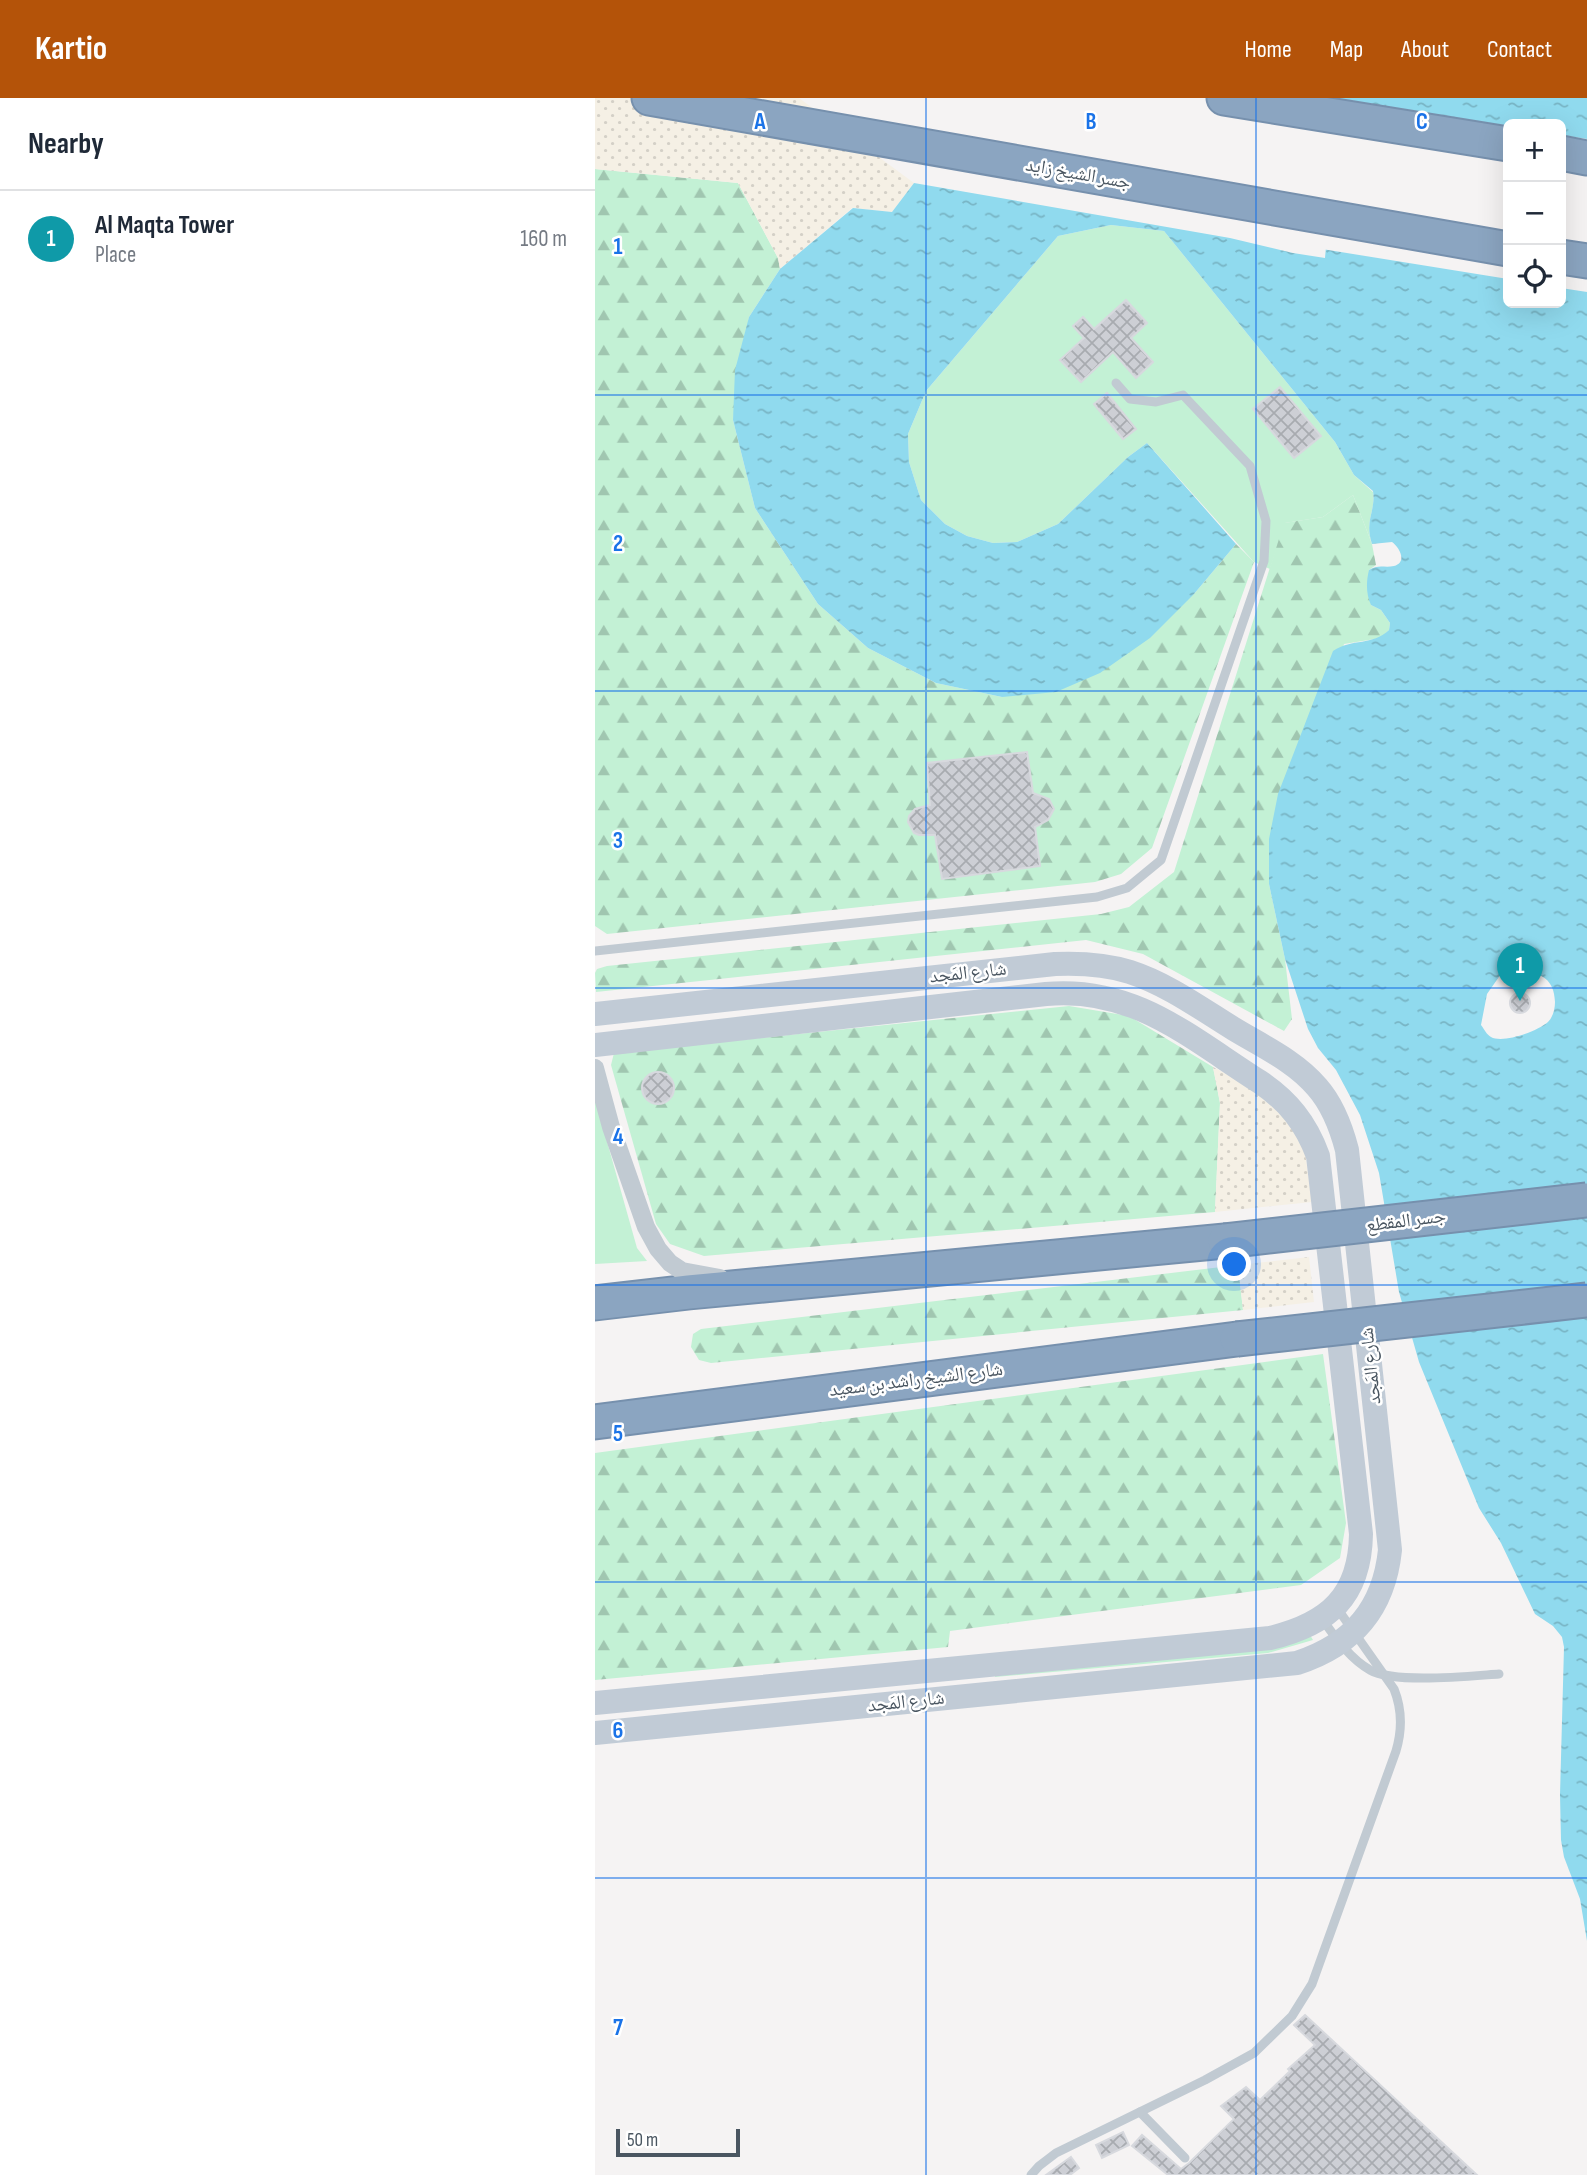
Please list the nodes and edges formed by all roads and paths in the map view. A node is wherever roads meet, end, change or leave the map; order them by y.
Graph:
1 (649, 98) edge
2 (1224, 98) edge
3 (1503, 143) edge
4 (1566, 154) edge
5 (1587, 158) edge
6 (1503, 248) edge
7 (1566, 258) edge
8 (1587, 261) edge
9 (1116, 383) dead end
10 (595, 951) edge
11 (595, 1014) edge
12 (595, 1045) edge
13 (595, 1069) edge
14 (1587, 1200) edge
15 (775, 1284) junction
16 (689, 1292) junction
17 (595, 1295) edge
18 (1587, 1300) edge
19 (595, 1303) edge
20 (595, 1422) edge
21 (1329, 1612) junction
22 (1347, 1637) junction
23 (1383, 1674) junction
24 (1499, 1674) dead end
25 (595, 1703) edge
26 (595, 1733) edge
27 (1139, 2112) junction
28 (1185, 2158) dead end
29 (1031, 2175) edge

1 - 6 highway, جسر الشيخ زايد
2 - 3 highway
4 - 5 highway
7 - 8 highway
9 - 10 lane
11 - 22 street, شارع المَجد
12 - 21 street, شارع المَجد
13 - 15 street
14 - 15 highway, جسر المقطع, bridge
15 - 16 highway
16 - 17 highway
16 - 19 highway
18 - 20 highway, شارع الشيخ راشد بن سعيد, bridge
21 - 22 lane
21 - 22 lane
21 - 25 street, شارع المَجد
22 - 23 lane
22 - 23 lane
22 - 26 street, شارع المَجد
23 - 24 lane
23 - 27 lane
27 - 28 lane
27 - 29 lane

